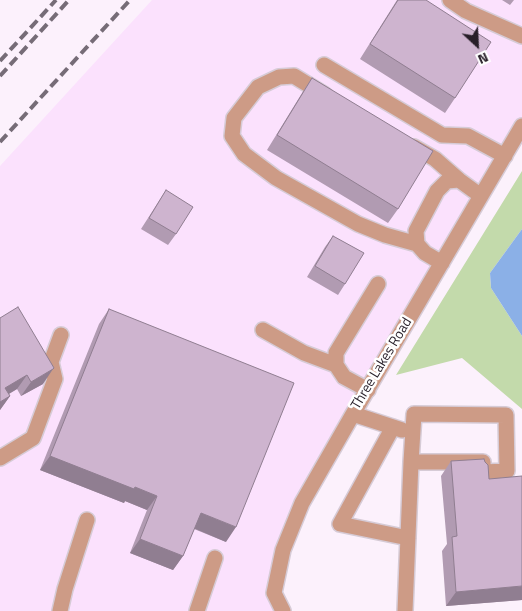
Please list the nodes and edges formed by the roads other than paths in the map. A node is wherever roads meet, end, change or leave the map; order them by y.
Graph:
1 (450, 0) edge
2 (522, 36) edge
3 (324, 65) dead end
4 (341, 104) edge
5 (522, 126) edge
6 (404, 140) edge
7 (505, 156) junction
8 (459, 180) junction
9 (481, 196) junction
10 (417, 244) junction
11 (442, 263) junction
12 (378, 284) dead end
13 (263, 330) dead end
14 (61, 335) dead end
15 (336, 365) junction
16 (368, 390) junction
17 (353, 414) junction
18 (393, 427) junction
19 (413, 434) junction
20 (0, 458) edge
21 (411, 462) junction
22 (87, 520) dead end
23 (408, 538) junction
24 (215, 558) dead end
25 (60, 611) edge
26 (196, 611) edge
27 (284, 611) edge
28 (405, 611) edge

1 - 2 street
3 - 7 street
4 - 10 street
5 - 7 street, Three Lakes Road
6 - 8 street
7 - 9 street, Three Lakes Road
8 - 9 street
8 - 10 street
9 - 11 street, Three Lakes Road
10 - 11 street
11 - 16 street, Three Lakes Road
12 - 15 street
13 - 15 street
14 - 20 street
15 - 16 street
16 - 17 street, Three Lakes Road
17 - 18 street
17 - 27 street, Three Lakes Road
18 - 19 street
18 - 23 street
19 - 21 street
19 - 21 street
21 - 23 street
22 - 25 street
23 - 28 street
24 - 26 street

